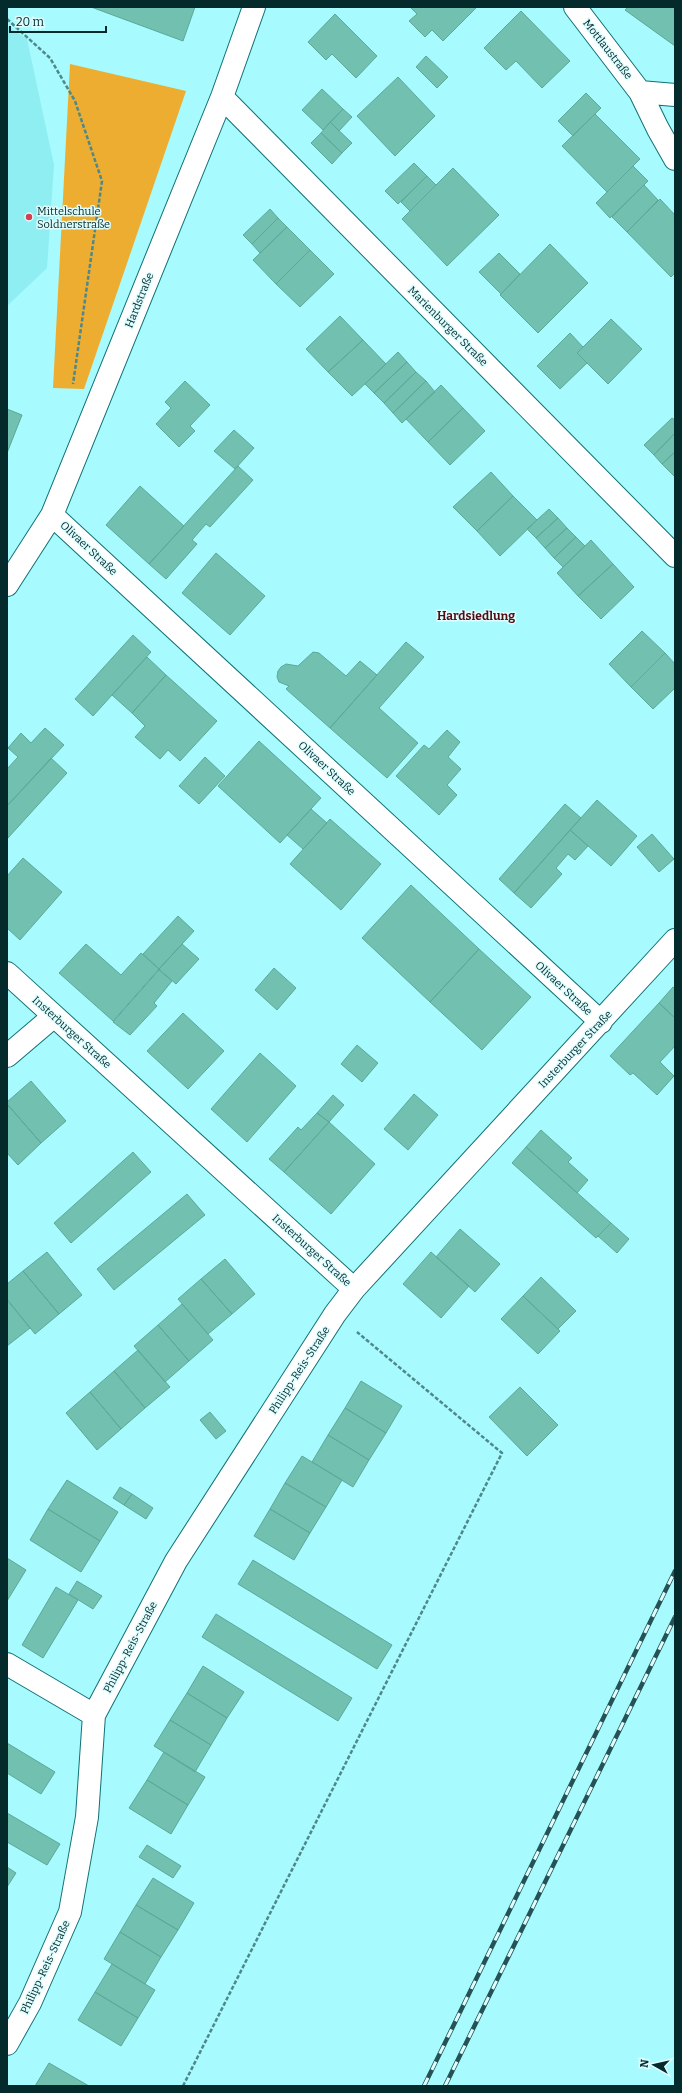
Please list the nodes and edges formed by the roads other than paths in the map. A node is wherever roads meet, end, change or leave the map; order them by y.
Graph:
1 (254, 7) edge
2 (575, 7) edge
3 (640, 92) junction
4 (675, 95) edge
5 (222, 97) junction
6 (675, 159) edge
7 (52, 515) junction
8 (675, 556) edge
9 (7, 585) edge
10 (675, 940) edge
11 (7, 973) edge
12 (54, 1016) junction
13 (601, 1022) junction
14 (7, 1056) edge
15 (354, 1289) junction
16 (7, 1664) edge
17 (94, 1715) junction
18 (7, 2044) edge

1 - 5 street, Hardstraße
2 - 3 street, Mottlaustraße
3 - 4 street
3 - 6 street, Mottlaustraße
5 - 7 street, Hardstraße
5 - 8 street, Marienburger Straße
7 - 9 street, Hardstraße
7 - 13 street, Olivaer Straße
10 - 13 street, Insterburger Straße
11 - 12 street, Insterburger Straße
12 - 14 street
12 - 15 street, Insterburger Straße
13 - 15 street, Insterburger Straße
15 - 17 street, Philipp-Reis-Straße
16 - 17 street
17 - 18 street, Philipp-Reis-Straße

